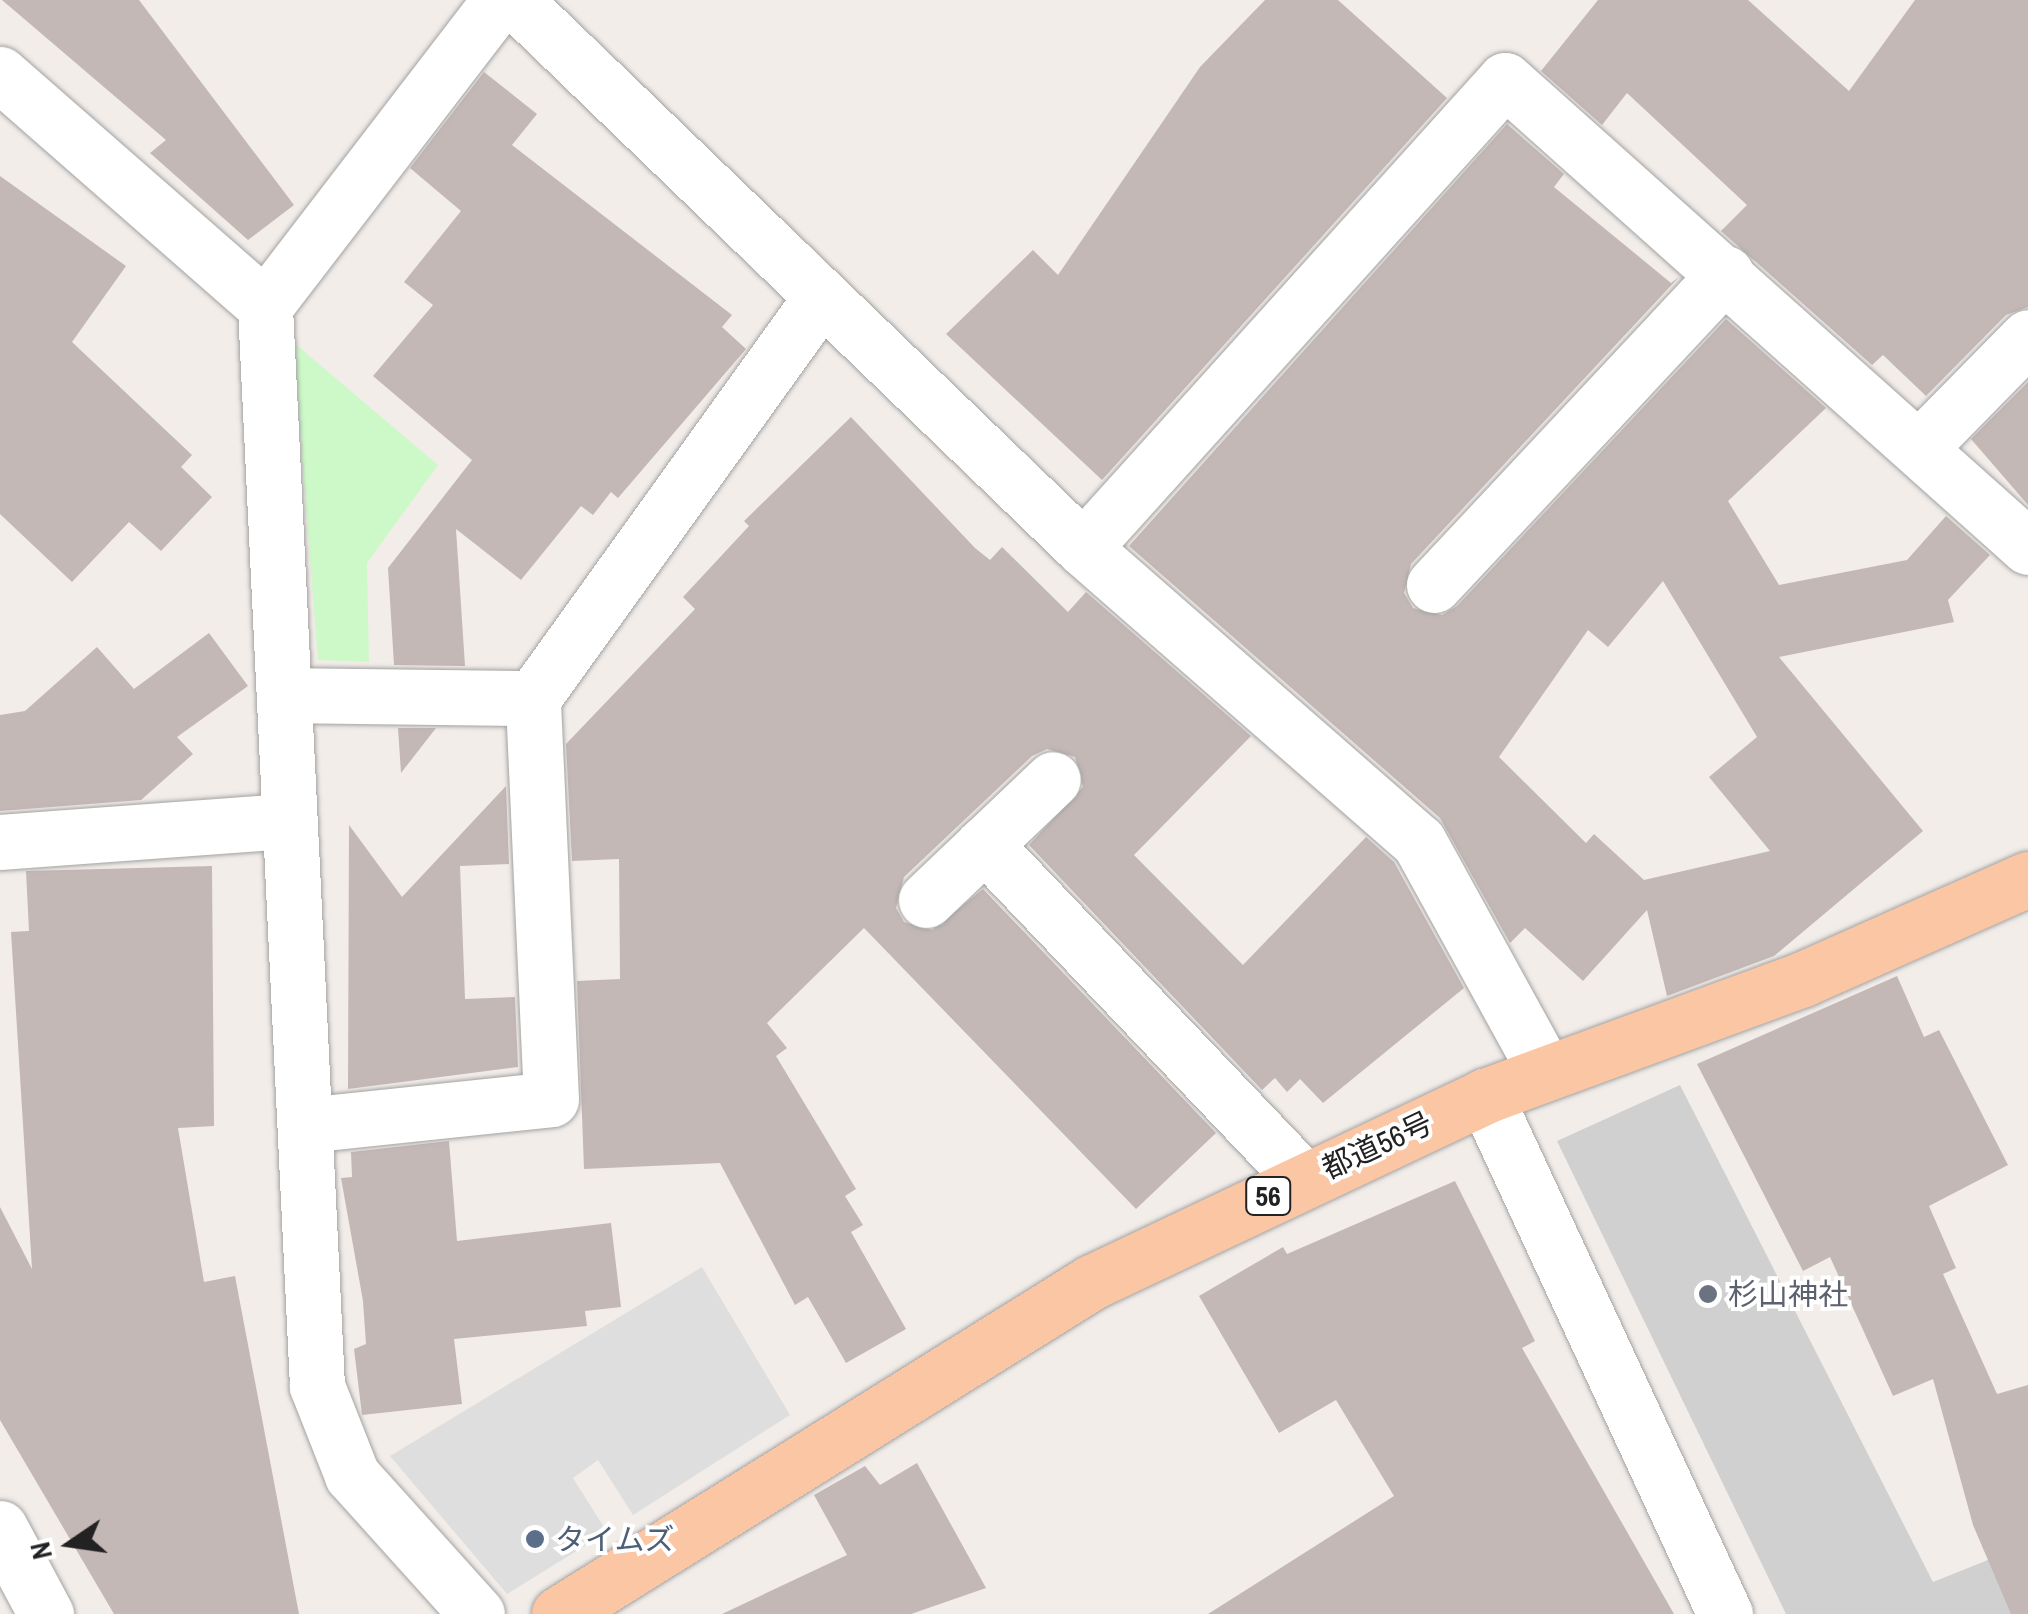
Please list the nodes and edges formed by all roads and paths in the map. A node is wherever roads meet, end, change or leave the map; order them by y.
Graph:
1 (500, 0) edge
2 (514, 0) edge
3 (0, 74) edge
4 (1726, 273) junction
5 (820, 299) junction
6 (265, 306) junction
7 (2028, 337) edge
8 (1922, 444) junction
9 (2028, 547) edge
10 (1083, 548) junction
11 (1434, 585) dead end
12 (284, 695) junction
13 (533, 698) junction
14 (1053, 779) dead end
15 (289, 821) junction
16 (0, 842) edge
17 (984, 844) junction
18 (2028, 879) edge
19 (926, 900) dead end
20 (1545, 1071) junction
21 (1485, 1096) junction
22 (305, 1124) junction
23 (1302, 1179) junction
24 (0, 1528) edge
25 (46, 1614) edge
26 (477, 1614) edge
27 (559, 1614) edge
28 (1725, 1614) edge

1 - 6 street
2 - 5 street
3 - 6 street
4 - 8 street
4 - 10 street
4 - 11 street
5 - 10 street
5 - 13 street
6 - 12 street
7 - 8 street
8 - 9 street
10 - 20 street
12 - 13 street
12 - 15 street
13 - 22 street
14 - 17 street
15 - 16 street
15 - 22 street
17 - 19 street
17 - 23 street
18 - 20 main road, 都道56号 / 56
20 - 21 main road, 都道56号 / 56
21 - 23 main road, 都道56号 / 56
21 - 28 street
22 - 26 street
23 - 27 main road, 都道56号 / 56
24 - 25 street

